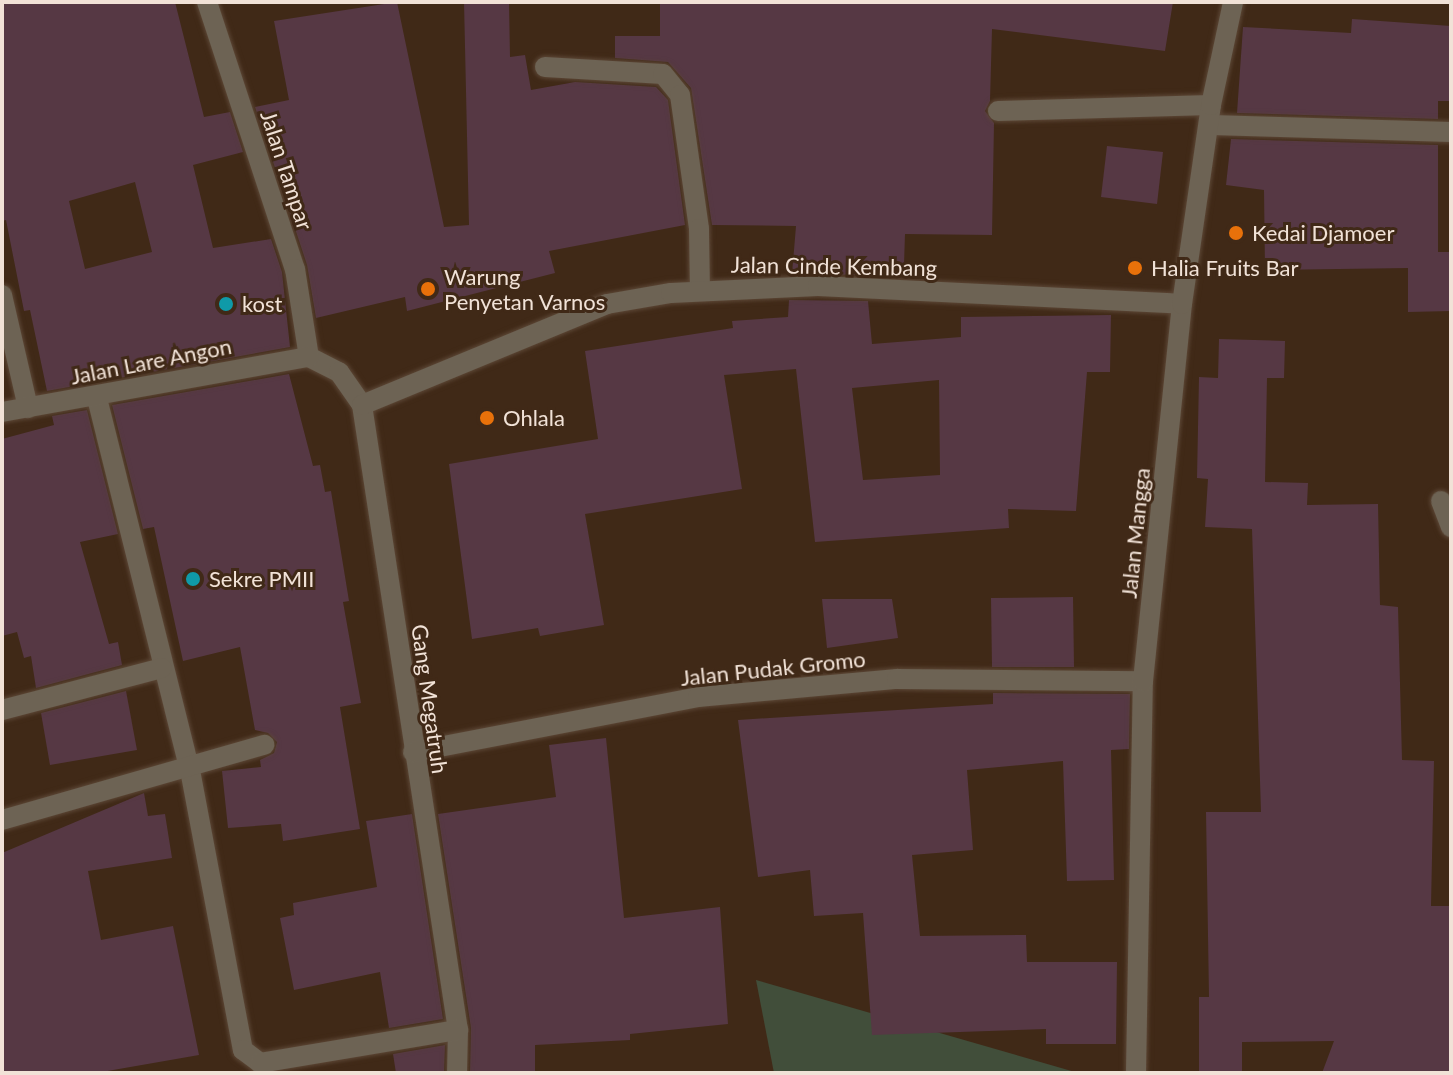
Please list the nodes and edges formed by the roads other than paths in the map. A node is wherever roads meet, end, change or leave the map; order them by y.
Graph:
1 (207, 2) edge
2 (1233, 2) edge
3 (545, 67) dead end
4 (998, 111) dead end
5 (1211, 115) junction
6 (1451, 132) edge
7 (700, 290) junction
8 (2, 295) edge
9 (1182, 304) junction
10 (309, 357) junction
11 (97, 398) junction
12 (362, 405) junction
13 (28, 408) junction
14 (2, 412) edge
15 (1441, 501) dead end
16 (1451, 527) edge
17 (162, 668) junction
18 (1143, 681) junction
19 (2, 710) edge
20 (264, 745) dead end
21 (413, 752) junction
22 (190, 770) junction
23 (2, 820) edge
24 (458, 1030) junction
25 (457, 1073) edge
26 (1136, 1073) edge

1 - 10 street, Jalan Tampar
2 - 5 street, Jalan Mangga
3 - 7 street
4 - 5 street
5 - 6 street
5 - 9 street, Jalan Mangga
7 - 9 street, Jalan Cinde Kembang
7 - 12 street, Jalan Cinde Kembang
8 - 13 street
9 - 18 street, Jalan Mangga
10 - 11 street, Jalan Lare Angon
10 - 12 street, Gang Megatruh
11 - 13 street, Jalan Lare Angon
11 - 17 street
12 - 21 street, Gang Megatruh
13 - 14 street, Jalan Lare Angon
15 - 16 street
17 - 19 street
17 - 22 street
18 - 21 street, Jalan Pudak Gromo
18 - 26 street, Jalan Mangga
20 - 22 street
21 - 24 street, Gang Megatruh
22 - 23 street
22 - 24 street
24 - 25 street, Gang Megatruh

